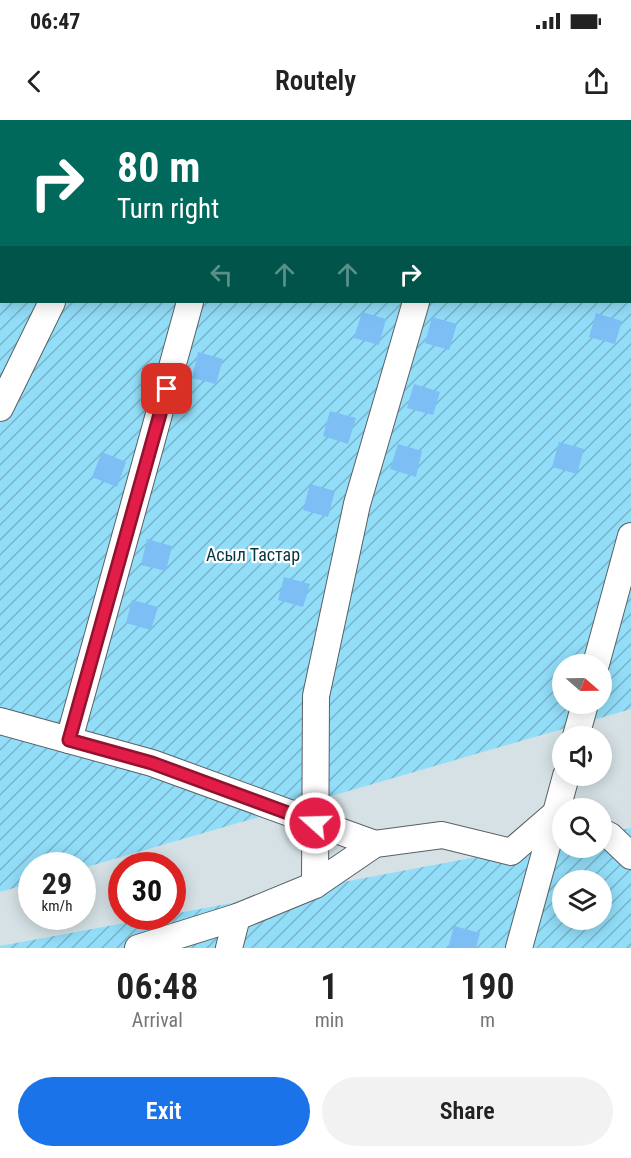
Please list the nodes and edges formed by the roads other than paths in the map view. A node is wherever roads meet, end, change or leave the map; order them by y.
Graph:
1 (52, 303) edge
2 (190, 303) edge
3 (416, 303) edge
4 (0, 408) edge
5 (631, 536) edge
6 (599, 654) edge
7 (0, 721) edge
8 (69, 740) junction
9 (552, 820) edge
10 (315, 823) junction
11 (552, 837) edge
12 (612, 838) edge
13 (375, 844) junction
14 (631, 856) edge
15 (315, 885) junction
16 (237, 917) junction
17 (138, 948) edge
18 (229, 948) edge
19 (519, 948) edge

1 - 4 street
2 - 8 street
3 - 10 street
5 - 6 street
7 - 8 street
8 - 10 street
9 - 13 street
10 - 13 street
10 - 15 street
11 - 19 street
12 - 14 street
13 - 15 street
15 - 16 street
16 - 17 street
16 - 18 street

